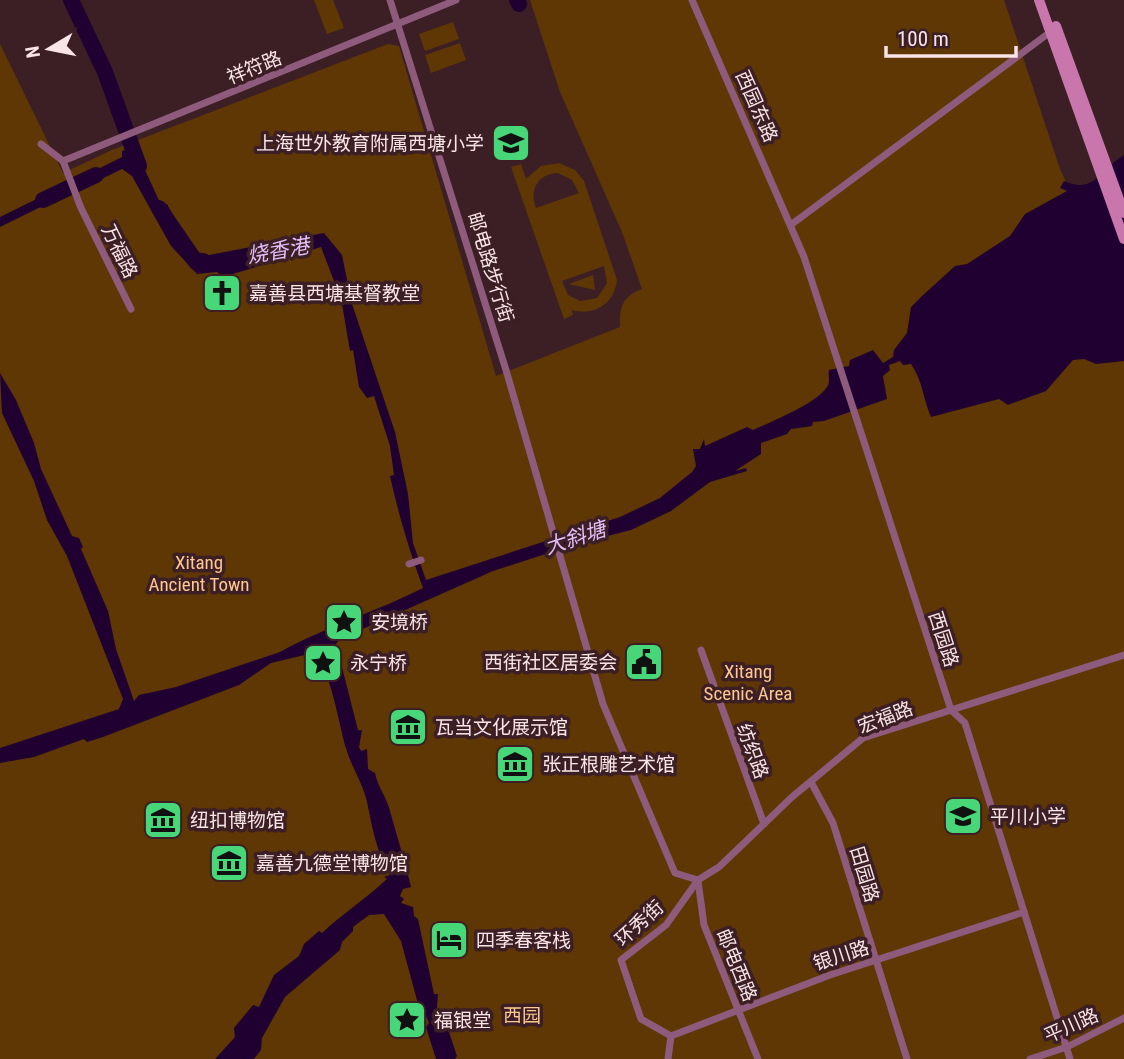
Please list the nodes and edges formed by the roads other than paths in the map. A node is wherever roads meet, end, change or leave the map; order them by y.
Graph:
1 (390, 0) edge
2 (456, 0) edge
3 (692, 0) edge
4 (1040, 0) edge
5 (1046, 0) edge
6 (400, 25) junction
7 (1054, 29) junction
8 (1071, 80) junction
9 (41, 144) dead end
10 (63, 161) junction
11 (1124, 214) edge
12 (792, 225) junction
13 (1124, 239) edge
14 (131, 309) dead end
15 (421, 560) dead end
16 (409, 564) dead end
17 (701, 650) dead end
18 (1124, 655) edge
19 (951, 710) junction
20 (811, 782) junction
21 (764, 824) junction
22 (698, 880) junction
23 (1024, 912) junction
24 (876, 960) junction
25 (738, 1009) junction
26 (1124, 1018) edge
27 (671, 1036) junction
28 (1067, 1047) junction
29 (667, 1059) edge
30 (758, 1059) edge
31 (907, 1059) edge
32 (1030, 1059) edge
33 (1070, 1059) edge

1 - 6 street, 邮电路步行街
2 - 6 street, 祥符路
3 - 12 street, 西园东路
4 - 7 main road
5 - 7 main road
6 - 10 street, 祥符路
6 - 22 street, 邮电路步行街
7 - 8 main road
7 - 12 street
8 - 11 main road
8 - 13 main road
9 - 10 street
10 - 14 street, 万福路
12 - 19 street, 西园路
15 - 16 street
17 - 21 street, 纺织路
18 - 19 street, 宏福路
19 - 20 street, 宏福路
19 - 23 street, 西园路
20 - 21 street, 宏福路
20 - 24 street, 田园路
21 - 22 street, 宏福路
22 - 25 street, 邮电西路
22 - 27 street, 环秀街
23 - 24 street, 银川路
23 - 28 street, 西园路
24 - 25 street, 银川路
24 - 31 street, 田园路
25 - 27 street, 银川路
25 - 30 street, 邮电西路
26 - 28 street, 平川路
27 - 29 street
28 - 32 street, 平川路
28 - 33 street, 西园路

